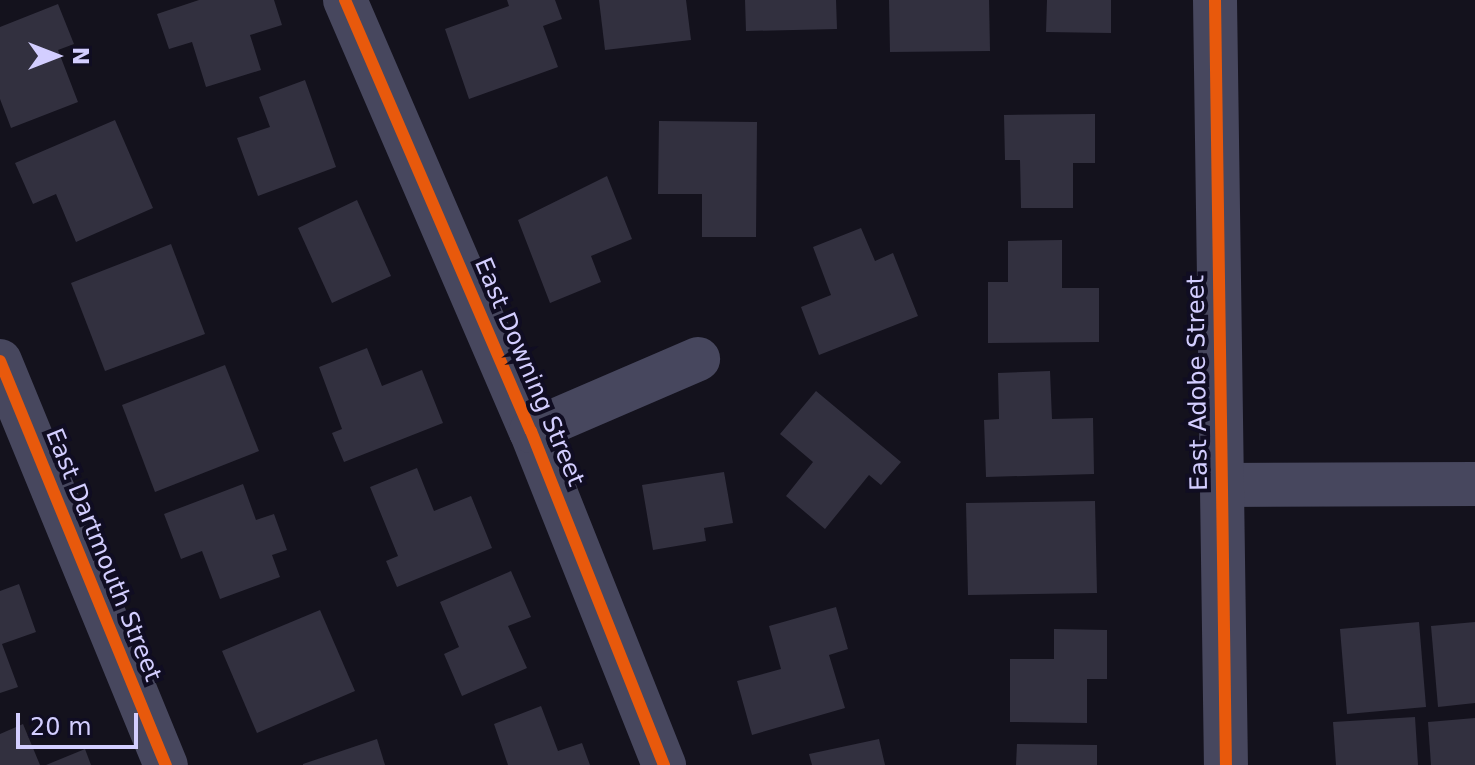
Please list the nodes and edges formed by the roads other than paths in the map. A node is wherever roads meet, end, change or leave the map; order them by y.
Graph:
1 (345, 0) edge
2 (1215, 0) edge
3 (698, 359) dead end
4 (0, 361) edge
5 (531, 431) junction
6 (1475, 484) edge
7 (1222, 485) junction
8 (166, 765) edge
9 (664, 765) edge
10 (1226, 765) edge

1 - 5 street, East Downing Street
2 - 7 street, East Adobe Street
3 - 5 street
4 - 8 street, East Dartmouth Street
5 - 9 street, East Downing Street
6 - 7 street
7 - 10 street, East Adobe Street

